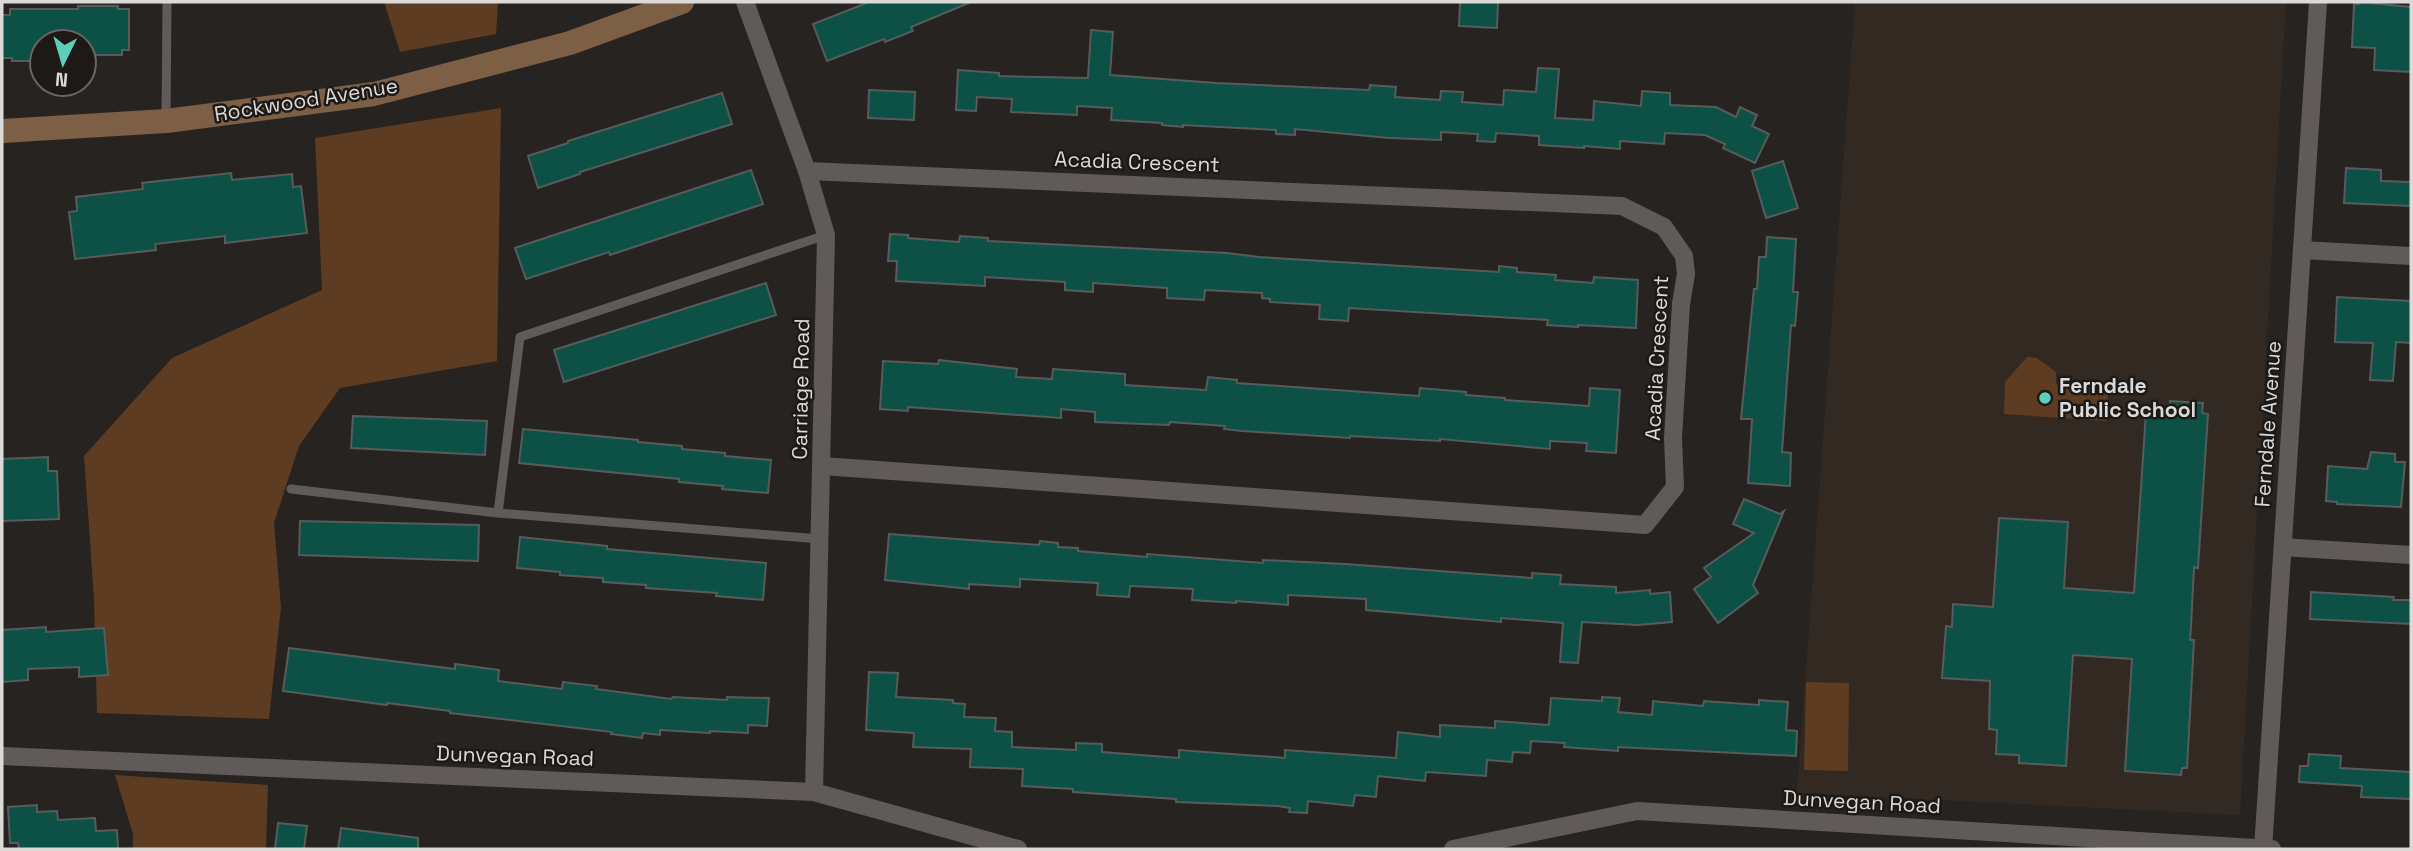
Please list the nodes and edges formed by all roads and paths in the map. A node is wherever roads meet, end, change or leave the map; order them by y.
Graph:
1 (167, 2) edge
2 (682, 2) edge
3 (745, 2) edge
4 (2318, 2) edge
5 (166, 121) junction
6 (2, 131) edge
7 (807, 171) junction
8 (826, 235) junction
9 (2302, 250) junction
10 (2411, 256) edge
11 (822, 466) junction
12 (291, 489) dead end
13 (498, 513) junction
14 (820, 539) junction
15 (2283, 547) junction
16 (2411, 555) edge
17 (2, 756) edge
18 (814, 792) junction
19 (1018, 849) edge
20 (1452, 849) edge
21 (2263, 849) edge
22 (2272, 849) edge

1 - 5 lane
2 - 5 street, Rockwood Avenue
3 - 7 street, Carriage Road
4 - 9 street, Ferndale Avenue
5 - 6 street, Rockwood Avenue
7 - 8 street, Carriage Road
7 - 11 street, Acadia Crescent
8 - 11 street, Carriage Road
8 - 13 lane
9 - 10 street
9 - 15 street, Ferndale Avenue
11 - 14 street, Carriage Road
12 - 13 lane
13 - 14 lane
14 - 18 street, Carriage Road
15 - 16 street
15 - 21 street, Ferndale Avenue
17 - 18 street, Dunvegan Road
18 - 19 street, Dunvegan Road
20 - 21 street, Dunvegan Road
21 - 22 street, Dunvegan Road

